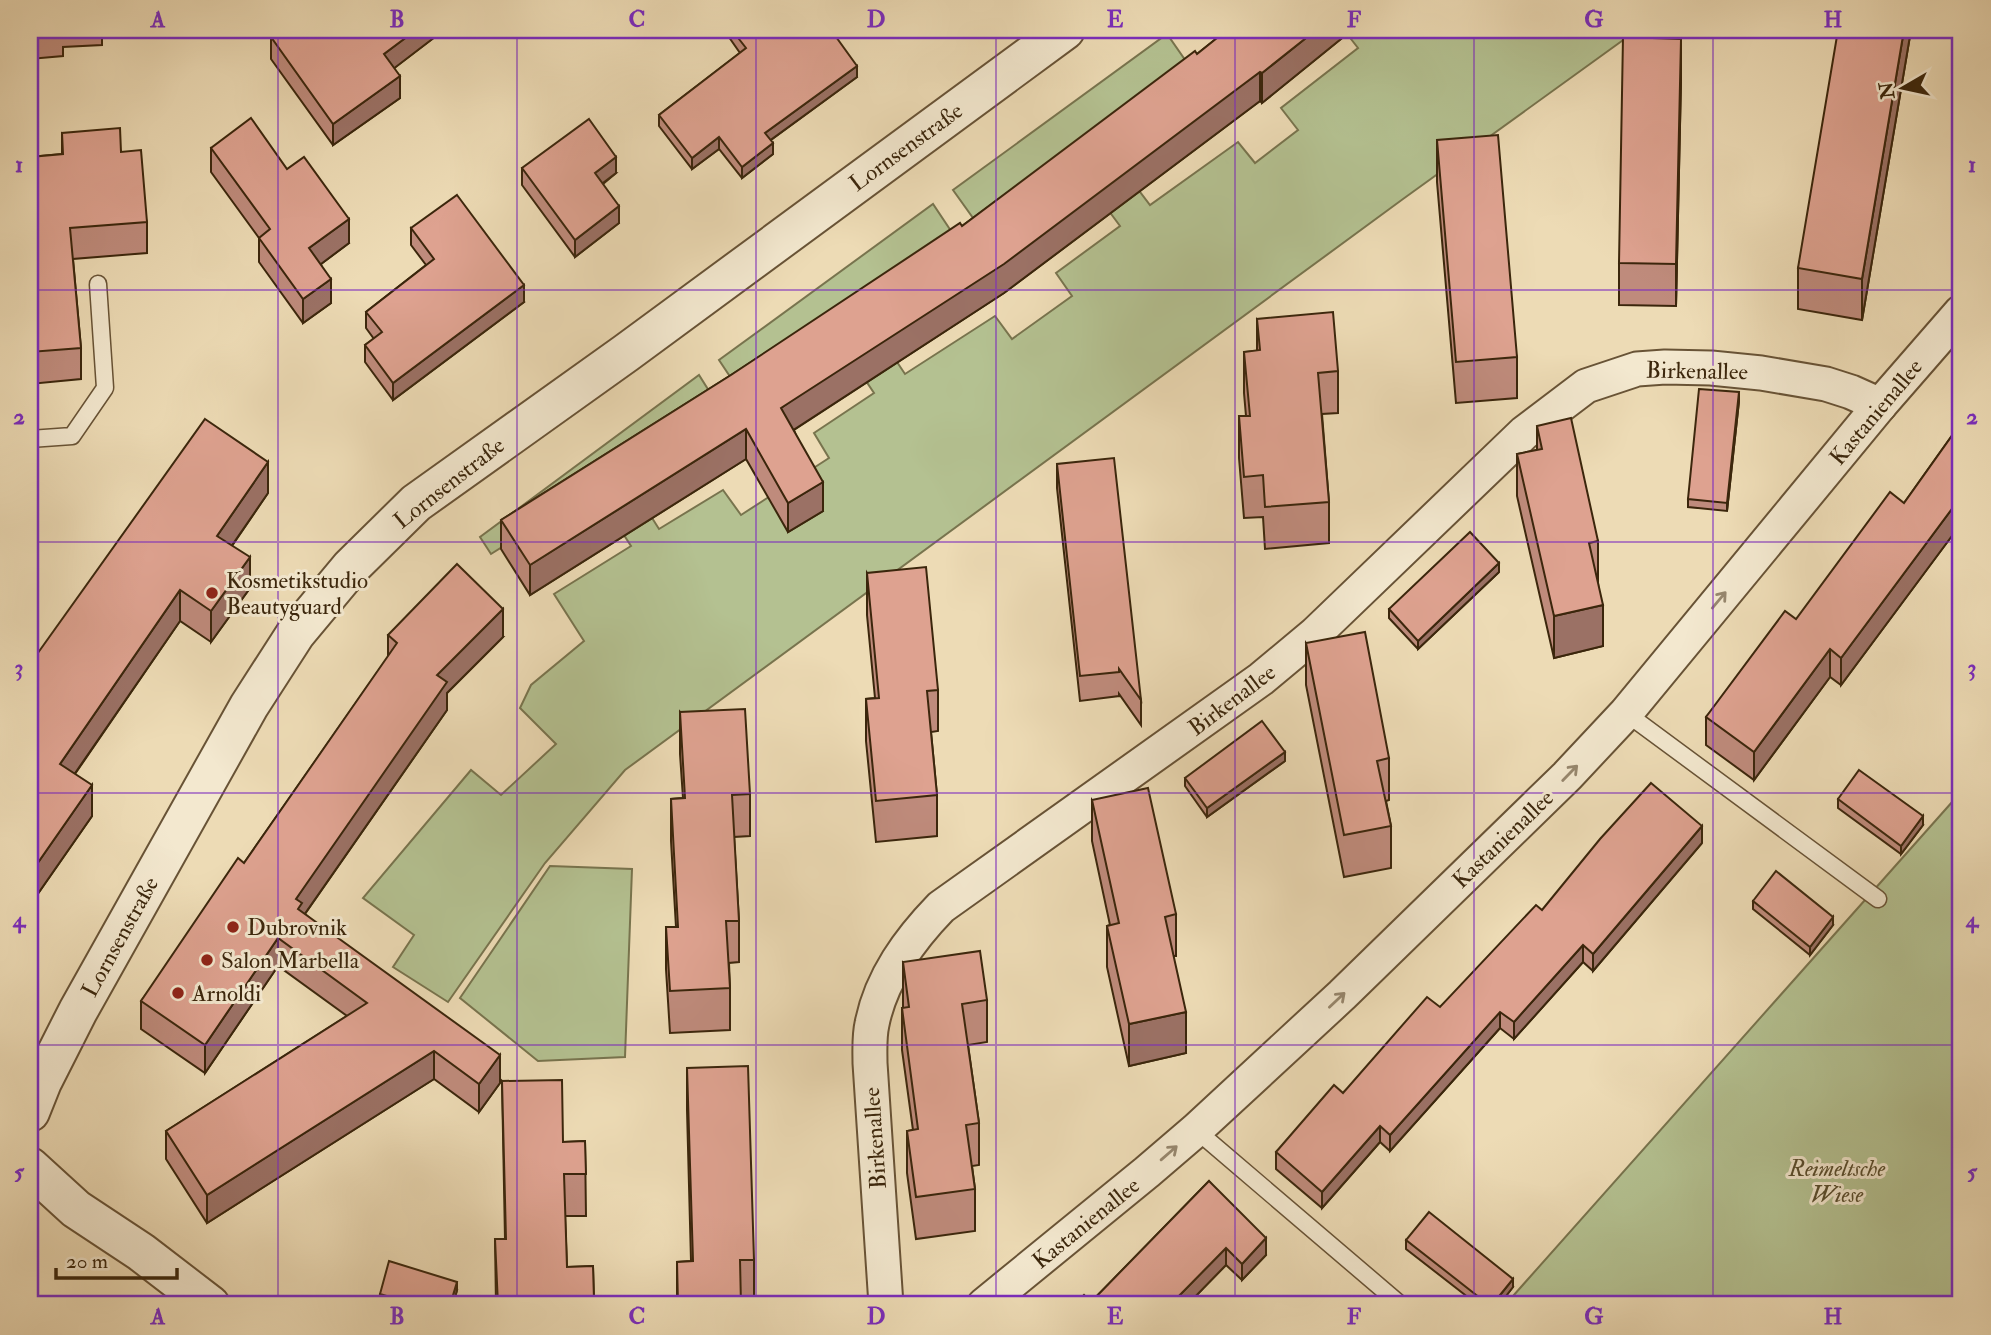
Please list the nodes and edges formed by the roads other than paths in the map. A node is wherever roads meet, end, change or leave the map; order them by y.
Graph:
1 (1065, 30) edge
2 (98, 284) dead end
3 (1961, 312) edge
4 (1880, 405) junction
5 (30, 439) edge
6 (1626, 712) junction
7 (1878, 898) dead end
8 (30, 1112) edge
9 (1196, 1130) junction
10 (30, 1167) edge
11 (30, 1205) edge
12 (76, 1209) junction
13 (210, 1305) edge
14 (886, 1305) edge
15 (984, 1305) edge
16 (1401, 1305) edge

1 - 8 street, Lornsenstraße
2 - 5 lane
3 - 4 street, Kastanienallee
6 -> 4 street, Kastanienallee
4 - 14 street, Birkenallee
6 - 7 lane
9 -> 6 street, Kastanienallee
15 -> 9 street, Kastanienallee
9 - 16 lane
10 - 12 street
11 - 12 street
12 - 13 street

